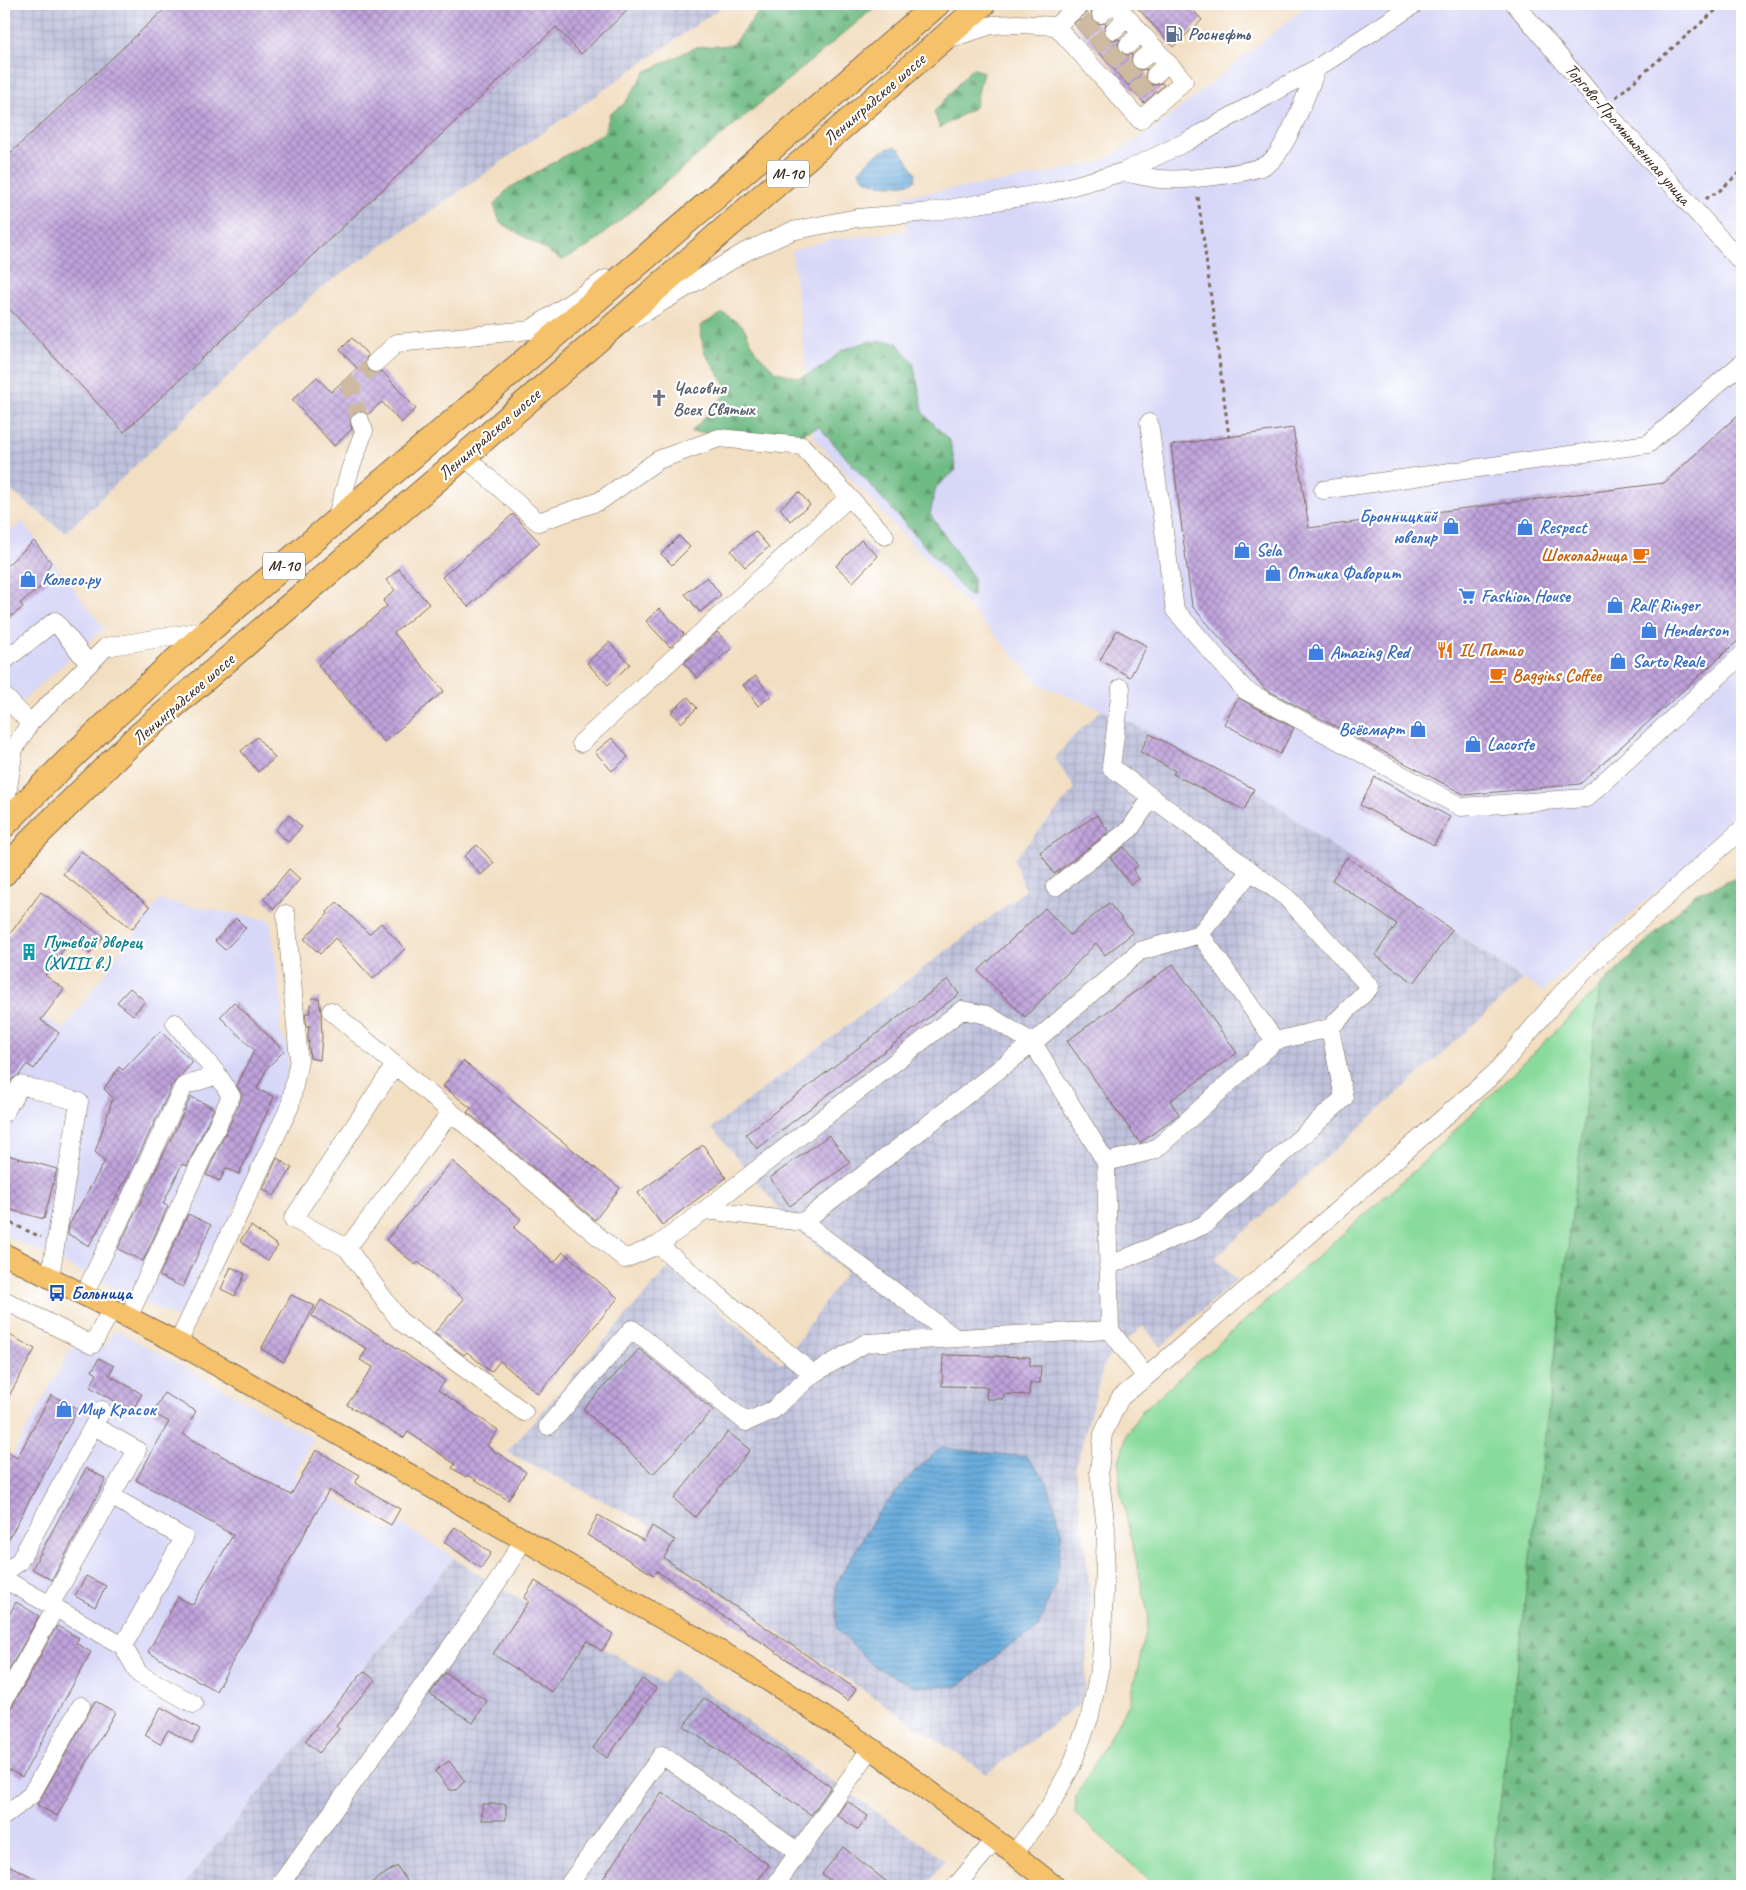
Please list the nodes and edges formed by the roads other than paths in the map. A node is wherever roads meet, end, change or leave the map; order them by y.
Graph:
1 (937, 4) edge
2 (983, 4) edge
3 (1081, 4) edge
4 (1415, 4) edge
5 (1515, 4) edge
6 (1109, 7) edge
7 (1056, 26) junction
8 (1141, 33) junction
9 (936, 44) junction
10 (1128, 44) tunnel mouth
11 (1168, 64) junction
12 (1317, 68) junction
13 (1155, 75) tunnel mouth
14 (1123, 172) junction
15 (692, 218) junction
16 (1742, 262) edge
17 (593, 344) junction
18 (375, 363) tunnel mouth
19 (1742, 363) edge
20 (360, 421) tunnel mouth
21 (1149, 423) dead end
22 (464, 456) junction
23 (1322, 490) dead end
24 (848, 498) junction
25 (332, 524) junction
26 (884, 536) dead end
27 (210, 630) junction
28 (1742, 655) edge
29 (4, 661) edge
30 (89, 664) junction
31 (1120, 688) dead end
32 (4, 696) edge
33 (30, 723) junction
34 (581, 743) dead end
35 (1152, 797) junction
36 (4, 814) edge
37 (4, 825) edge
38 (1742, 829) edge
39 (1251, 871) junction
40 (4, 873) edge
41 (1055, 887) dead end
42 (286, 914) dead end
43 (1200, 934) junction
44 (331, 1011) dead end
45 (175, 1023) dead end
46 (1330, 1028) junction
47 (1275, 1041) junction
48 (1033, 1043) junction
49 (395, 1065) junction
50 (218, 1075) junction
51 (451, 1112) junction
52 (4, 1114) edge
53 (1106, 1162) junction
54 (705, 1210) junction
55 (804, 1222) junction
56 (658, 1245) junction
57 (347, 1248) junction
58 (4, 1254) edge
59 (1108, 1266) junction
60 (50, 1277) junction
61 (84, 1295) junction
62 (4, 1300) edge
63 (120, 1313) junction
64 (1110, 1330) junction
65 (954, 1337) junction
66 (178, 1343) junction
67 (812, 1374) junction
68 (1146, 1377) junction
69 (524, 1412) dead end
70 (548, 1426) dead end
71 (111, 1496) junction
72 (524, 1539) junction
73 (4, 1573) edge
74 (4, 1579) edge
75 (52, 1607) junction
76 (123, 1646) junction
77 (4, 1700) edge
78 (194, 1704) dead end
79 (81, 1706) dead end
80 (871, 1748) junction
81 (4, 1816) edge
82 (995, 1840) junction
83 (798, 1852) junction
84 (1014, 1854) junction
85 (279, 1886) edge
86 (568, 1886) edge
87 (775, 1886) edge
88 (956, 1886) edge
89 (1054, 1886) edge

1 - 15 highway, Ленинградское шоссе / М-10
2 - 9 highway, Ленинградское шоссе / М-10
3 - 7 street
4 - 12 street
5 - 16 street, Торгово-Промышленная улица
6 - 8 street
7 - 9 street
7 - 11 street
8 - 10 street
8 - 11 street
9 - 17 highway, Ленинградское шоссе / М-10
11 - 13 street
12 - 14 street
12 - 14 street
14 - 17 street
15 - 18 street
15 - 25 highway, Ленинградское шоссе / М-10
17 - 22 highway, Ленинградское шоссе / М-10
19 - 23 street
20 - 25 street
21 - 28 street
22 - 24 street
22 - 40 highway, Ленинградское шоссе / М-10
24 - 26 street
24 - 34 street
25 - 27 highway, Ленинградское шоссе / М-10
27 - 30 street
27 - 37 highway, Ленинградское шоссе / М-10
29 - 30 street
30 - 33 street
31 - 35 street
32 - 33 street
33 - 36 street
35 - 39 street
35 - 41 street
38 - 68 street
39 - 43 street
39 - 46 street
42 - 66 street
43 - 47 street
43 - 48 street
44 - 49 street
45 - 50 street
46 - 47 street
46 - 59 street
47 - 53 street
48 - 53 street
48 - 54 street
48 - 55 street
49 - 51 street
49 - 57 street
50 - 61 street
50 - 63 street
51 - 56 street
51 - 57 street
52 - 60 street
53 - 59 street
54 - 55 street
54 - 56 street
55 - 65 street
56 - 67 street
57 - 69 street
58 - 60 main road
59 - 64 street
60 - 61 main road
61 - 63 main road
62 - 63 street
63 - 66 main road
64 - 65 street
64 - 68 street
65 - 67 street
66 - 72 main road
67 - 70 street
68 - 84 street
71 - 73 street
71 - 75 street
71 - 76 street
72 - 80 main road
72 - 85 street
74 - 75 street
75 - 76 street
75 - 77 street
76 - 78 street
79 - 81 street
80 - 82 main road
80 - 83 street
82 - 84 main road
82 - 88 street
83 - 86 street
83 - 87 street
84 - 89 main road

